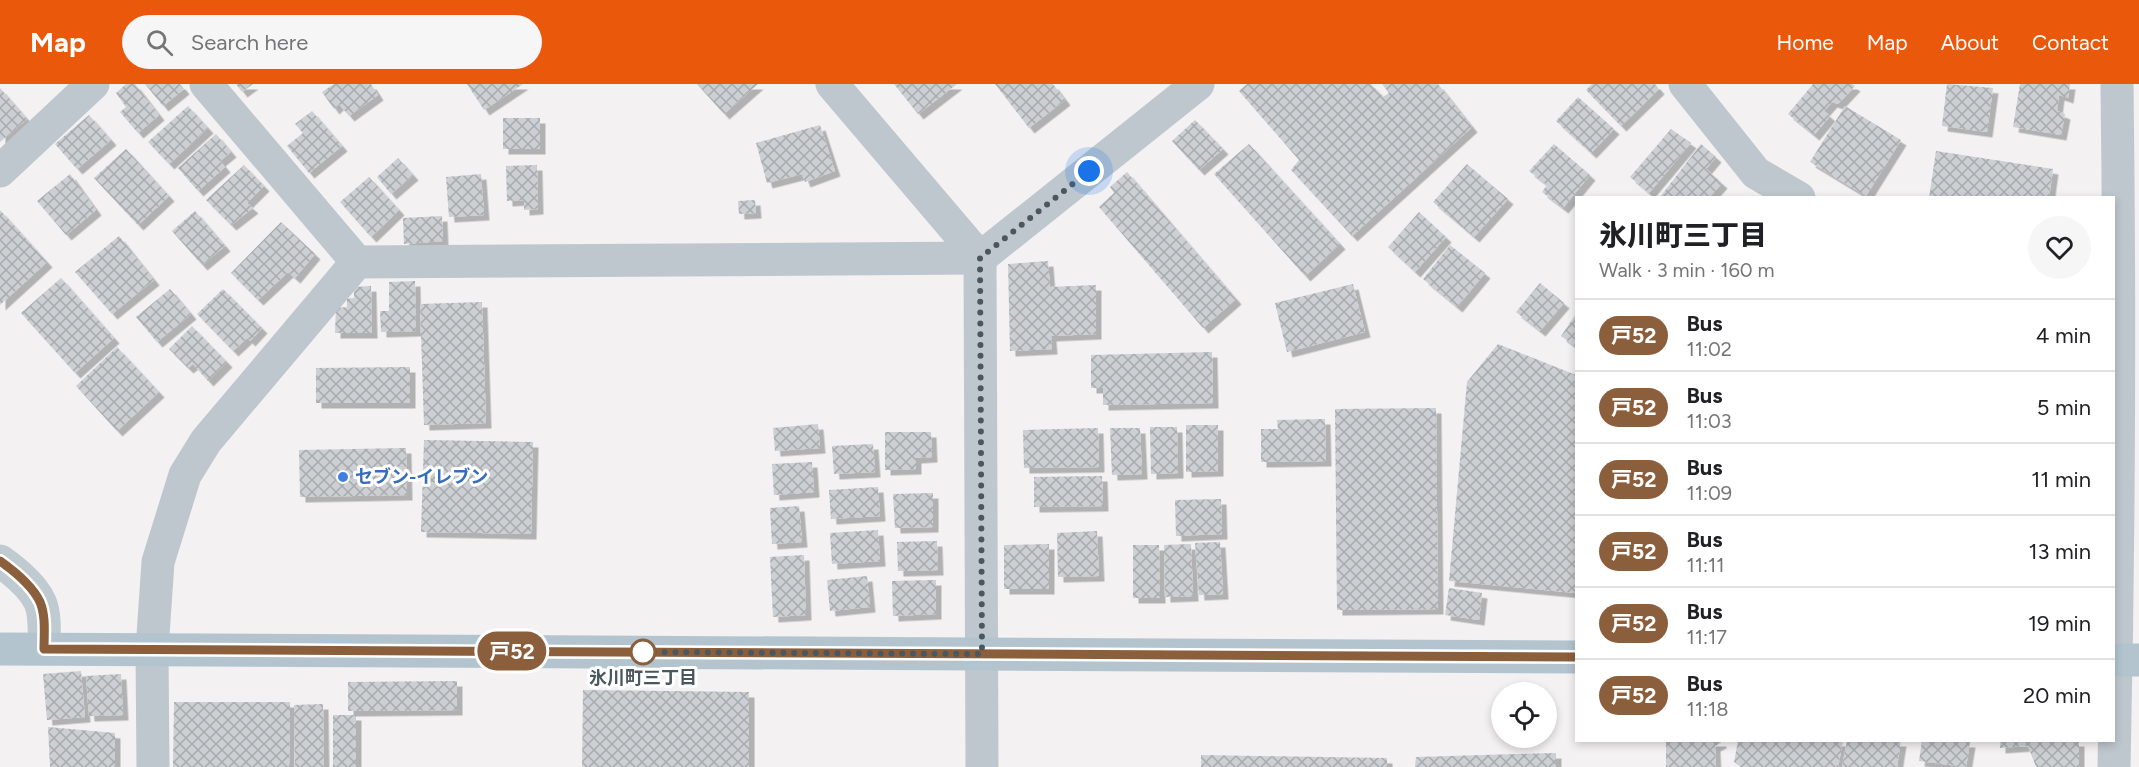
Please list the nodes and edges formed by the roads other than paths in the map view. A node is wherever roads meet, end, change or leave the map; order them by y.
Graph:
1 (93, 84) edge
2 (206, 84) edge
3 (832, 84) edge
4 (1198, 84) edge
5 (1685, 84) edge
6 (2117, 84) edge
7 (0, 171) edge
8 (1796, 196) edge
9 (980, 258) junction
10 (357, 262) junction
11 (2124, 272) edge
12 (0, 561) edge
13 (0, 649) edge
14 (44, 649) junction
15 (152, 650) junction
16 (982, 654) junction
17 (1575, 657) edge
18 (2123, 660) edge
19 (153, 767) edge
20 (982, 767) edge
21 (2114, 767) edge

1 - 7 street
2 - 10 street
3 - 9 street
4 - 9 street
5 - 8 street
6 - 11 street
9 - 10 street
9 - 16 street
10 - 15 street
11 - 18 street
12 - 14 street
13 - 14 main road
14 - 15 main road
15 - 16 main road
15 - 19 street
16 - 17 main road
16 - 20 street
18 - 21 street

